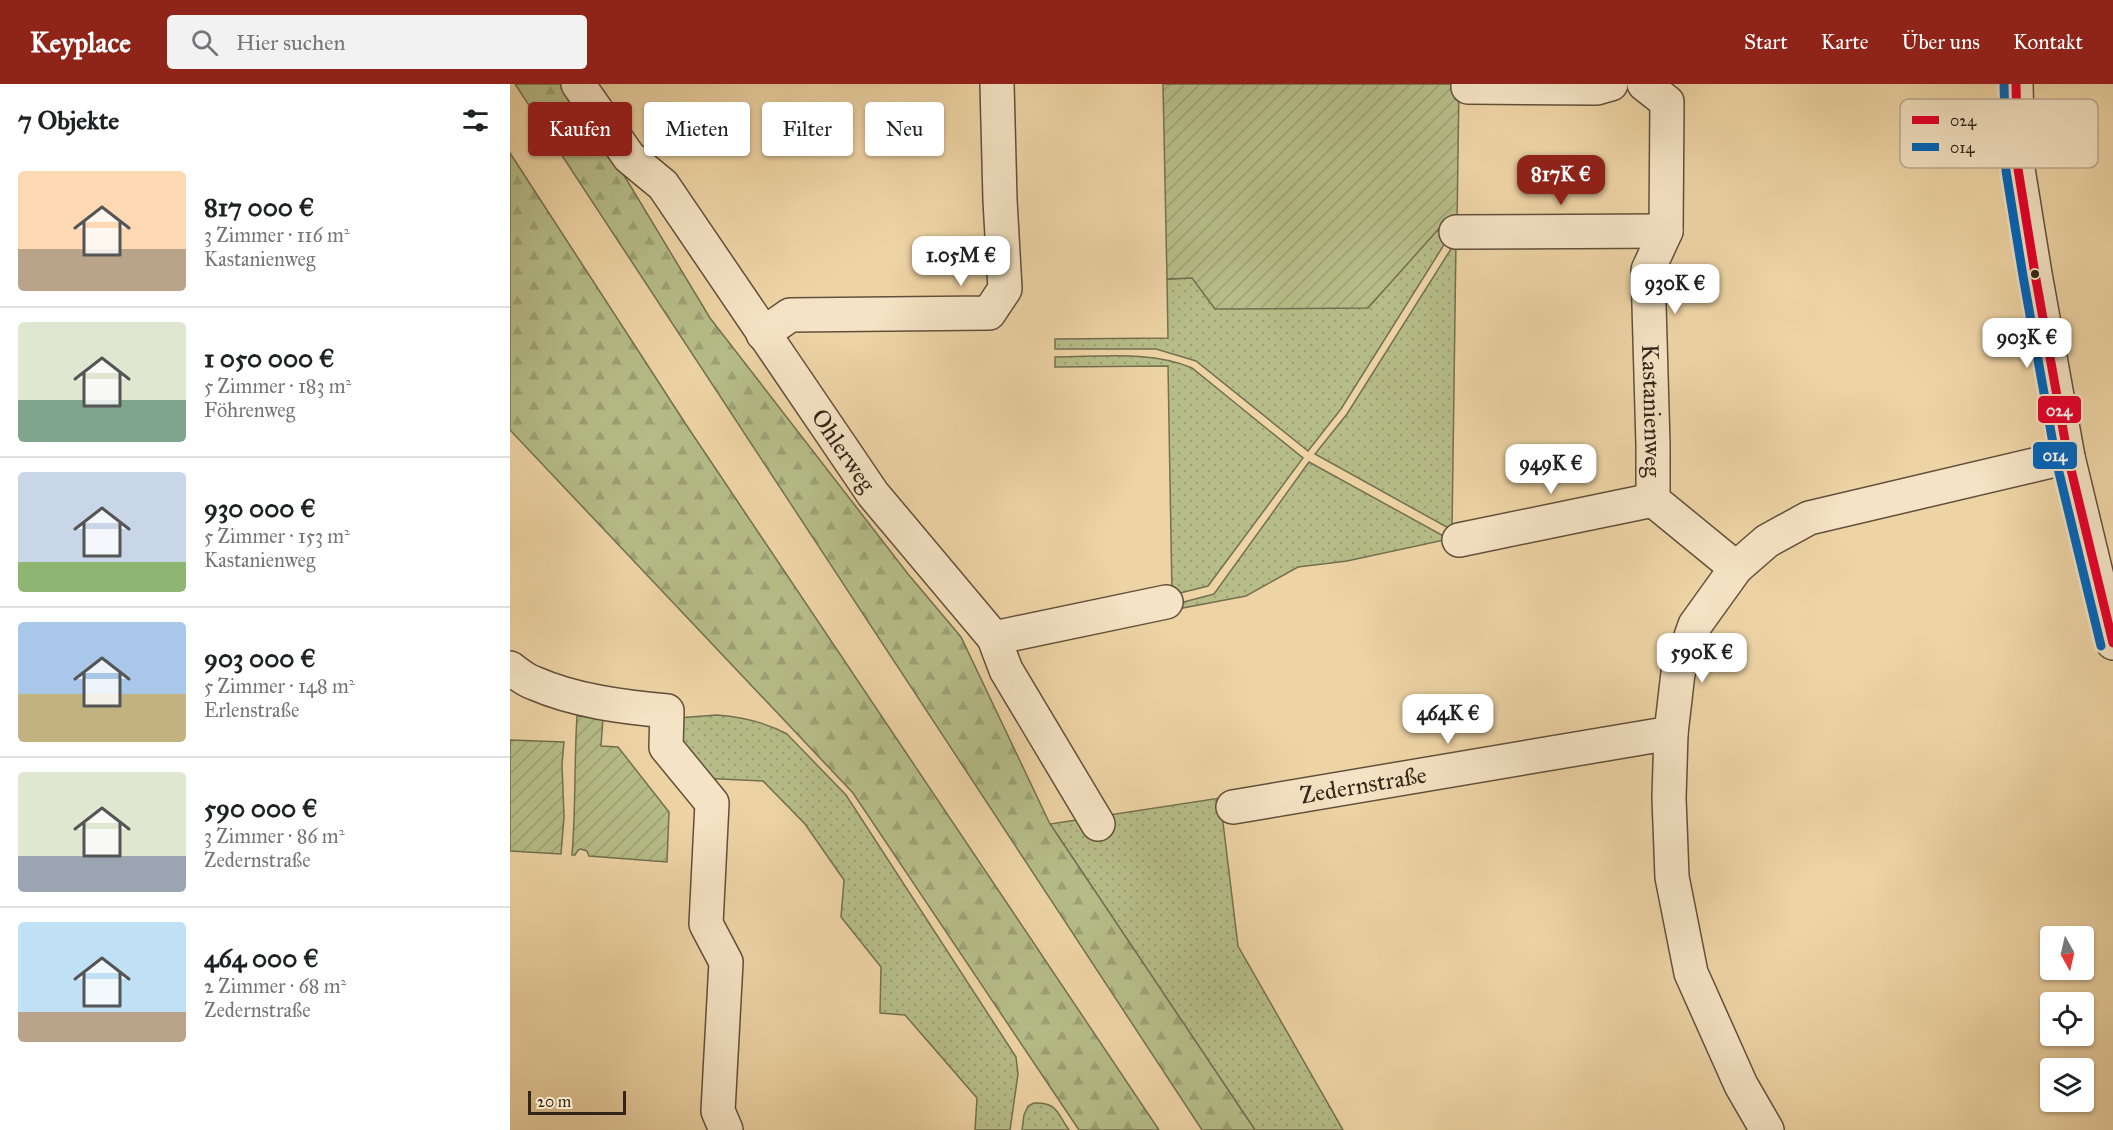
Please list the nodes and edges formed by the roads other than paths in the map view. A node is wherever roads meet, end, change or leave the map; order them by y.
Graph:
1 (578, 84) edge
2 (997, 84) edge
3 (1611, 84) edge
4 (1644, 84) edge
5 (2016, 84) edge
6 (1468, 87) dead end
7 (2016, 99) edge
8 (2018, 168) edge
9 (1666, 231) junction
10 (1456, 232) dead end
11 (763, 334) junction
12 (2068, 457) junction
13 (1653, 500) junction
14 (1459, 540) dead end
15 (1736, 568) junction
16 (1166, 602) dead end
17 (994, 638) junction
18 (2113, 643) edge
19 (510, 668) edge
20 (1671, 733) junction
21 (1233, 807) dead end
22 (1098, 824) dead end
23 (726, 1130) edge
24 (1767, 1130) edge

1 - 11 street, Ohlerweg
2 - 11 street
3 - 6 street
4 - 9 street, Kastanienweg
5 - 7 street
8 - 12 street
9 - 10 street
9 - 13 street, Kastanienweg
11 - 17 street, Ohlerweg
12 - 15 street
12 - 18 street
13 - 14 street, Kastanienweg
13 - 15 street, Kastanienweg
15 - 20 street
16 - 17 street
17 - 22 street, Ohlerweg
19 - 23 street
20 - 21 street, Zedernstraße
20 - 24 street

